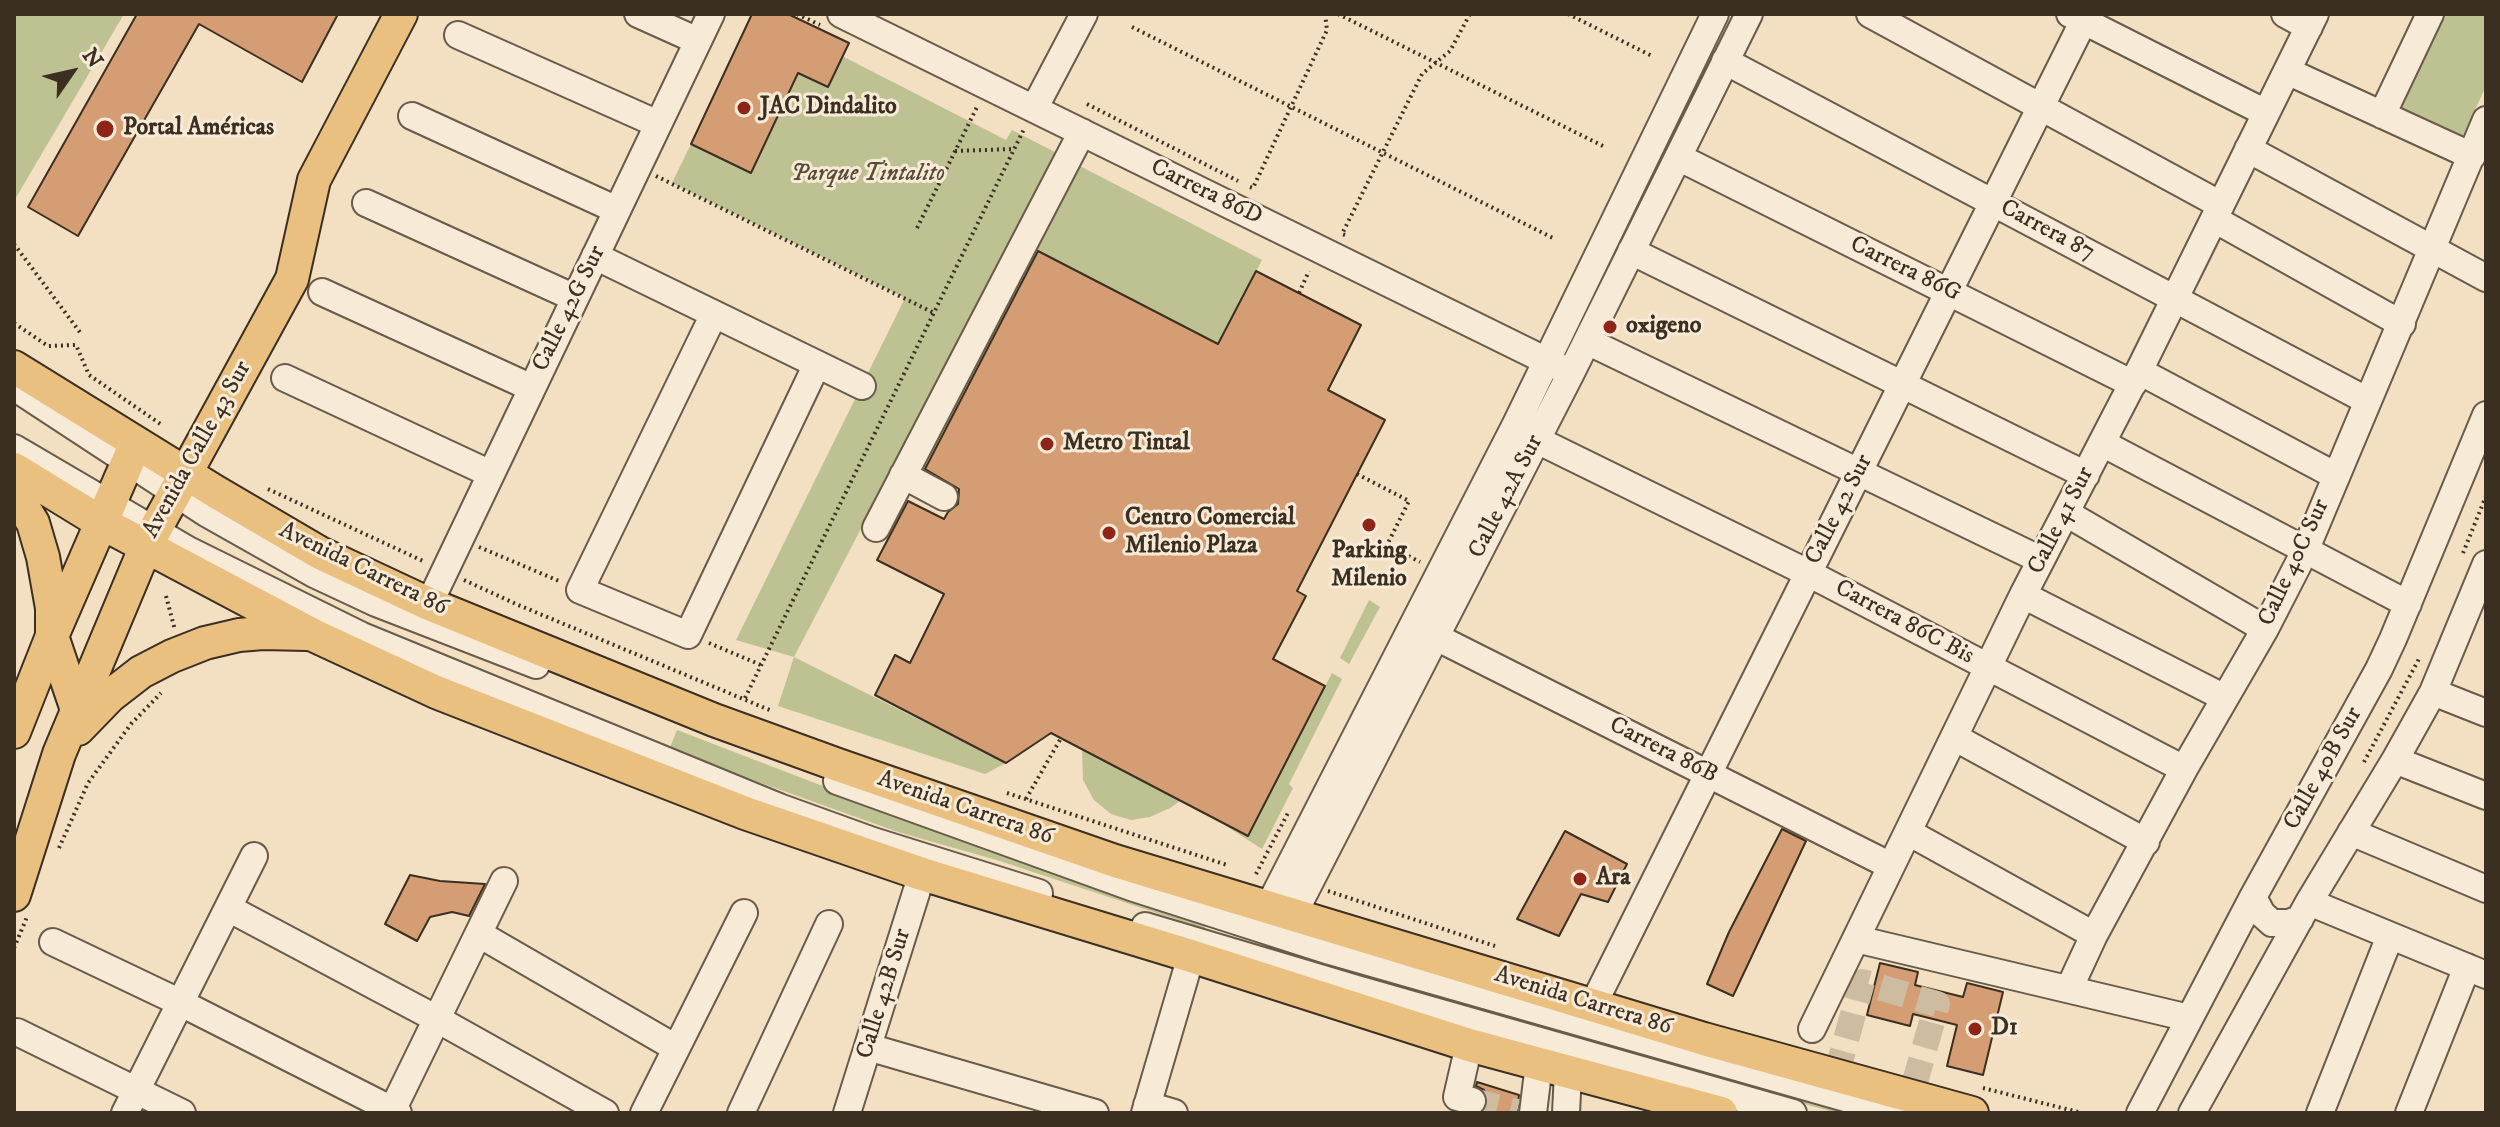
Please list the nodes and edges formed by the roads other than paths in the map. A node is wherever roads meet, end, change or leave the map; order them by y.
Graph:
1 (401, 14) edge
2 (409, 14) edge
3 (638, 14) edge
4 (711, 14) edge
5 (841, 14) edge
6 (1084, 14) edge
7 (1715, 14) edge
8 (1749, 14) edge
9 (1870, 14) edge
10 (2285, 14) edge
11 (2430, 14) edge
12 (2080, 16) edge
13 (2312, 20) edge
14 (458, 35) dead end
15 (698, 41) junction
16 (1725, 61) junction
17 (370, 70) junction
18 (2287, 71) junction
19 (2041, 107) junction
20 (1034, 109) junction
21 (2266, 113) junction
22 (2382, 115) junction
23 (412, 116) dead end
24 (2486, 120) edge
25 (658, 124) junction
26 (1082, 132) junction
27 (2248, 149) junction
28 (2472, 156) junction
29 (1678, 157) junction
30 (366, 203) dead end
31 (1993, 203) junction
32 (617, 210) junction
33 (2217, 212) junction
34 (2433, 249) junction
35 (1631, 251) junction
36 (595, 256) junction
37 (2486, 278) edge
38 (322, 292) dead end
39 (1949, 292) junction
40 (575, 298) junction
41 (2175, 298) junction
42 (714, 314) junction
43 (2402, 324) junction
44 (1587, 341) junction
45 (1546, 361) junction
46 (817, 364) junction
47 (14, 367) edge
48 (1571, 373) junction
49 (285, 378) dead end
50 (2136, 378) junction
51 (1902, 385) junction
52 (862, 386) dead end
53 (14, 387) edge
54 (532, 388) junction
55 (2368, 401) junction
56 (2486, 415) edge
57 (1537, 440) junction
58 (2102, 443) junction
59 (14, 448) edge
60 (131, 453) junction
61 (14, 469) edge
62 (1859, 472) junction
63 (491, 474) junction
64 (903, 475) junction
65 (2086, 475) junction
66 (2336, 476) junction
67 (180, 483) junction
68 (14, 492) edge
69 (944, 497) dead end
70 (2066, 513) junction
71 (105, 514) junction
72 (876, 528) dead end
73 (150, 538) junction
74 (2305, 551) junction
75 (2474, 559) edge
76 (2041, 560) junction
77 (1808, 573) junction
78 (2023, 595) junction
79 (429, 604) junction
80 (2408, 604) junction
81 (2477, 614) edge
82 (2265, 629) junction
83 (313, 635) junction
84 (52, 636) junction
85 (1436, 637) junction
86 (1988, 667) junction
87 (2433, 692) junction
88 (2225, 698) junction
89 (77, 710) junction
90 (2486, 713) edge
91 (14, 732) edge
92 (1954, 737) junction
93 (59, 754) junction
94 (2395, 760) junction
95 (2184, 769) junction
96 (1708, 774) junction
97 (2486, 796) edge
98 (1908, 832) junction
99 (2351, 832) junction
100 (2146, 842) junction
101 (254, 856) dead end
102 (1891, 866) junction
103 (922, 874) junction
104 (504, 881) dead end
105 (2486, 889) edge
106 (20, 891) edge
107 (2253, 897) junction
108 (228, 908) junction
109 (2304, 910) junction
110 (744, 913) dead end
111 (1283, 918) junction
112 (829, 924) dead end
113 (479, 934) junction
114 (2094, 935) junction
115 (2390, 936) junction
116 (1856, 939) junction
117 (53, 942) dead end
118 (1191, 956) junction
119 (2476, 971) edge
120 (1273, 972) junction
121 (2069, 989) junction
122 (181, 1003) junction
123 (1593, 1005) junction
124 (2189, 1018) junction
125 (437, 1019) junction
126 (1812, 1029) dead end
127 (17, 1032) dead end
128 (1469, 1045) junction
129 (868, 1047) junction
130 (676, 1048) junction
131 (1554, 1068) junction
132 (1975, 1100) edge
133 (131, 1101) edge
134 (1472, 1101) dead end
135 (1677, 1107) edge
136 (1146, 1109) edge
137 (394, 1112) edge
138 (182, 1113) edge
139 (605, 1113) edge
140 (644, 1113) edge
141 (741, 1113) edge
142 (847, 1113) edge
143 (1095, 1113) edge
144 (1174, 1113) edge
145 (1525, 1113) edge
146 (1566, 1113) edge
147 (1721, 1113) edge
148 (1793, 1113) edge
149 (1898, 1113) edge
150 (2140, 1113) edge
151 (2192, 1113) edge
152 (2320, 1113) edge
153 (2409, 1113) edge

1 - 17 main road, Avenida Calle 43 Sur
2 - 17 main road
3 - 15 street
4 - 15 street, Calle 42G Sur
5 - 20 street, Carrera 86D
6 - 20 street
7 - 45 street, Calle 42A Sur
8 - 16 street, Calle 42A Sur
9 - 19 street
10 - 13 street
11 - 22 street
12 - 19 street, Calle 42 Sur
12 - 21 street
13 - 18 street, Calle 41 Sur
14 - 25 street
15 - 25 street, Calle 42G Sur
16 - 29 street, Calle 42A Sur
16 - 31 street, Carrera 87
17 - 67 main road, Avenida Calle 43 Sur
18 - 21 street, Calle 41 Sur
18 - 22 street
19 - 31 street, Calle 42 Sur
19 - 33 street
20 - 26 street, Carrera 86D
21 - 27 street, Calle 41 Sur
22 - 28 street
23 - 32 street
24 - 28 street, Calle 40C Sur
25 - 32 street, Calle 42G Sur
26 - 45 street, Carrera 86D
26 - 64 street
27 - 33 street, Calle 41 Sur
27 - 34 street
28 - 34 street, Calle 40C Sur
29 - 35 street, Calle 42A Sur
29 - 39 street, Carrera 86G
30 - 40 street
31 - 39 street, Calle 42 Sur
31 - 41 street, Carrera 87
32 - 36 street, Calle 42G Sur
33 - 41 street, Calle 41 Sur
33 - 43 street
34 - 37 street
34 - 43 street, Calle 40C Sur
35 - 44 street, Calle 42A Sur
35 - 51 street
36 - 40 street, Calle 42G Sur
36 - 42 street
38 - 54 street
39 - 50 street, Carrera 86G
39 - 51 street, Calle 42 Sur
40 - 54 street, Calle 42G Sur
41 - 50 street, Calle 41 Sur
41 - 55 street, Carrera 87
42 - 46 street
42 - 46 street
43 - 55 street, Calle 40C Sur
44 - 48 street, Calle 42A Sur
44 - 62 street
45 - 48 street, Carrera 86D
45 - 111 street, Calle 42A Sur
46 - 52 street
47 - 60 main road, Avenida Carrera 86
48 - 57 street, Calle 42A Sur
49 - 63 street
50 - 58 street, Calle 41 Sur
50 - 66 street, Carrera 86G
51 - 62 street, Calle 42 Sur
51 - 65 street
53 - 60 street
54 - 63 street, Calle 42G Sur
55 - 66 street, Calle 40C Sur
56 - 80 street, Calle 40B Sur
57 - 77 street, Carrera 86C Bis
57 - 85 street, Calle 42A Sur
58 - 65 street, Calle 41 Sur
58 - 74 street
59 - 71 street
60 - 67 main road, Avenida Carrera 86
60 - 71 main road
61 - 71 main road
62 - 76 street
62 - 77 street, Calle 42 Sur
63 - 79 street, Calle 42G Sur
64 - 69 street
64 - 72 street
65 - 70 street, Calle 41 Sur
66 - 74 street, Calle 40C Sur
67 - 73 main road, Avenida Calle 43 Sur
67 - 79 main road, Avenida Carrera 86
67 - 111 street
68 - 84 main road
70 - 76 street, Calle 41 Sur
70 - 82 street
71 - 73 main road
71 - 84 main road
73 - 83 main road
73 - 89 main road, Avenida Calle 43 Sur
73 - 120 street
74 - 80 street
74 - 82 street, Calle 40C Sur
75 - 81 street
76 - 78 street, Calle 41 Sur
77 - 86 street, Carrera 86C Bis
77 - 96 street, Calle 42 Sur
78 - 86 street, Calle 41 Sur
78 - 88 street
79 - 111 main road, Avenida Carrera 86
80 - 107 street, Calle 40B Sur
81 - 87 street
82 - 88 street, Calle 40C Sur
83 - 93 main road
83 - 103 main road
84 - 89 main road
84 - 91 main road
85 - 96 street, Carrera 86B
85 - 111 street, Calle 42A Sur
86 - 92 street, Calle 41 Sur
86 - 95 street, Carrera 86C Bis
87 - 90 street
87 - 94 street
88 - 95 street, Calle 40C Sur
89 - 93 main road, Avenida Calle 43 Sur
92 - 98 street, Calle 41 Sur
92 - 100 street
93 - 106 main road, Avenida Calle 43 Sur
94 - 97 street
94 - 99 street
95 - 100 street, Calle 40C Sur
96 - 102 street, Carrera 86B
96 - 123 street, Calle 42 Sur
98 - 102 street, Calle 41 Sur
98 - 114 street
99 - 105 street
99 - 109 street
100 - 114 street, Calle 40C Sur
101 - 108 street
102 - 116 street, Calle 41 Sur
103 - 118 main road
103 - 129 street, Calle 42B Sur
104 - 113 street
107 - 109 street
107 - 124 street, Calle 40B Sur
108 - 122 street
108 - 125 street
109 - 115 street
109 - 151 street
110 - 130 street
111 - 120 street, Calle 42A Sur
111 - 123 main road, Avenida Carrera 86
111 - 149 street
112 - 141 street
113 - 125 street
113 - 130 street
114 - 121 street, Calle 40C Sur
115 - 119 street
115 - 152 street
116 - 121 street
116 - 126 street, Calle 41 Sur
117 - 122 street
118 - 120 main road
118 - 136 street
119 - 153 street
120 - 128 main road
120 - 148 street
121 - 124 street
122 - 133 street
122 - 137 street
123 - 132 main road, Avenida Carrera 86
124 - 150 street, Calle 40B Sur
125 - 137 street
125 - 139 street
127 - 133 street
128 - 131 main road
128 - 134 street
129 - 142 street, Calle 42B Sur
129 - 143 street
130 - 140 street
131 - 135 main road
131 - 145 street
131 - 146 street
133 - 138 street
135 - 147 main road
136 - 144 street

